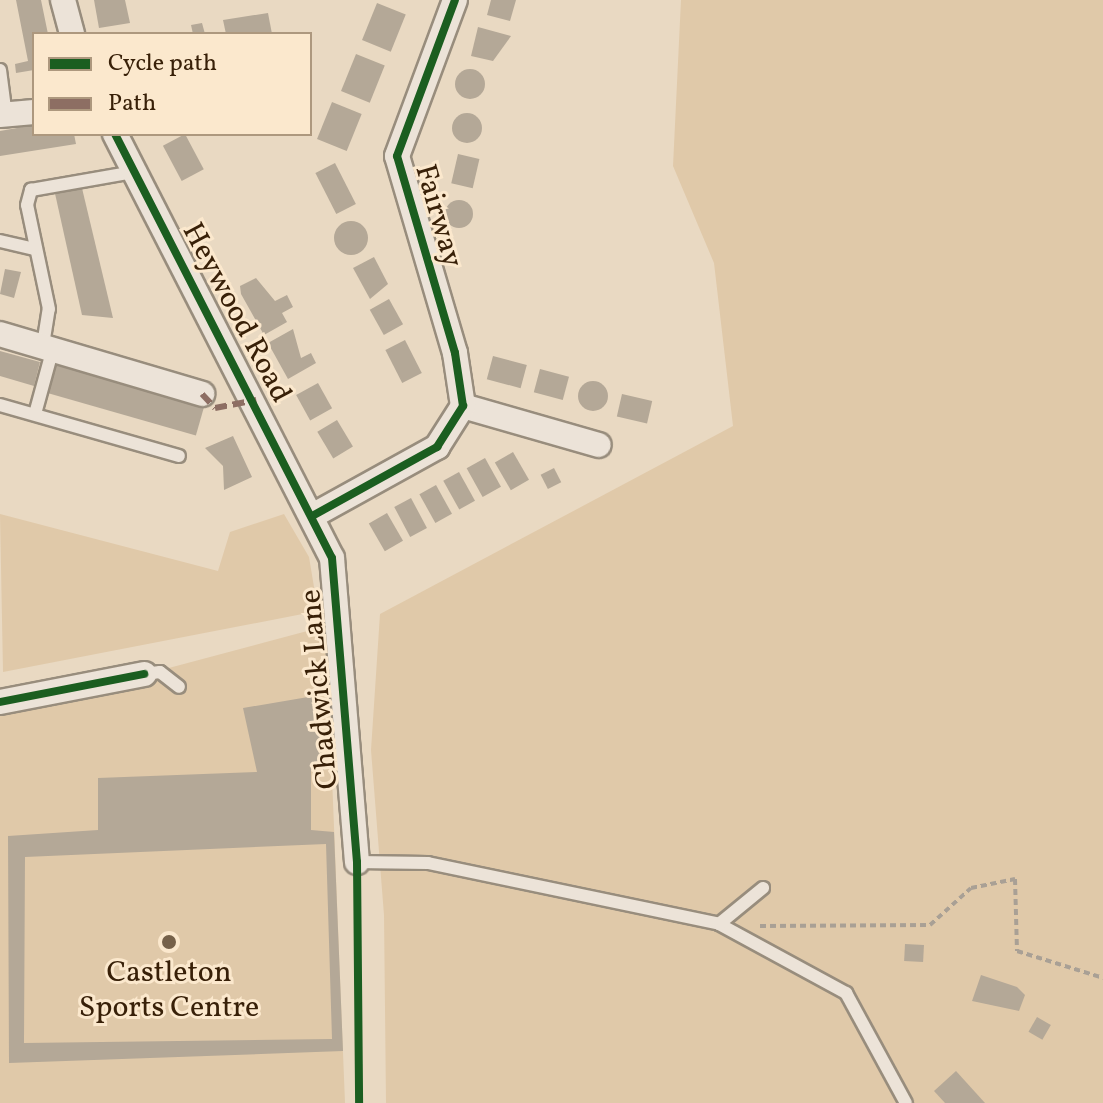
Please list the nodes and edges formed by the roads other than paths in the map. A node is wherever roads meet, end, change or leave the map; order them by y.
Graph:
1 (63, 0) edge
2 (455, 0) edge
3 (71, 32) edge
4 (0, 70) edge
5 (32, 112) edge
6 (3, 115) edge
7 (116, 136) edge
8 (134, 172) junction
9 (0, 241) edge
10 (36, 249) junction
11 (0, 334) edge
12 (48, 347) junction
13 (202, 394) dead end
14 (0, 405) edge
15 (463, 406) junction
16 (35, 414) junction
17 (599, 445) dead end
18 (179, 456) dead end
19 (314, 515) junction
20 (144, 674) joint
21 (179, 687) dead end
22 (0, 702) edge
23 (357, 862) joint
24 (763, 888) dead end
25 (719, 924) junction
26 (906, 1103) edge

1 - 3 street
2 - 15 street, Fairway
4 - 6 lane
5 - 6 street
7 - 8 street, Heywood Road
8 - 10 lane
8 - 19 street, Heywood Road
9 - 10 lane
10 - 12 lane
11 - 12 street
12 - 13 street
12 - 16 lane
14 - 16 lane
15 - 17 street
15 - 19 street
16 - 18 lane
19 - 23 street, Chadwick Lane
20 - 21 lane
20 - 22 street
23 - 25 lane
24 - 25 lane
25 - 26 lane

